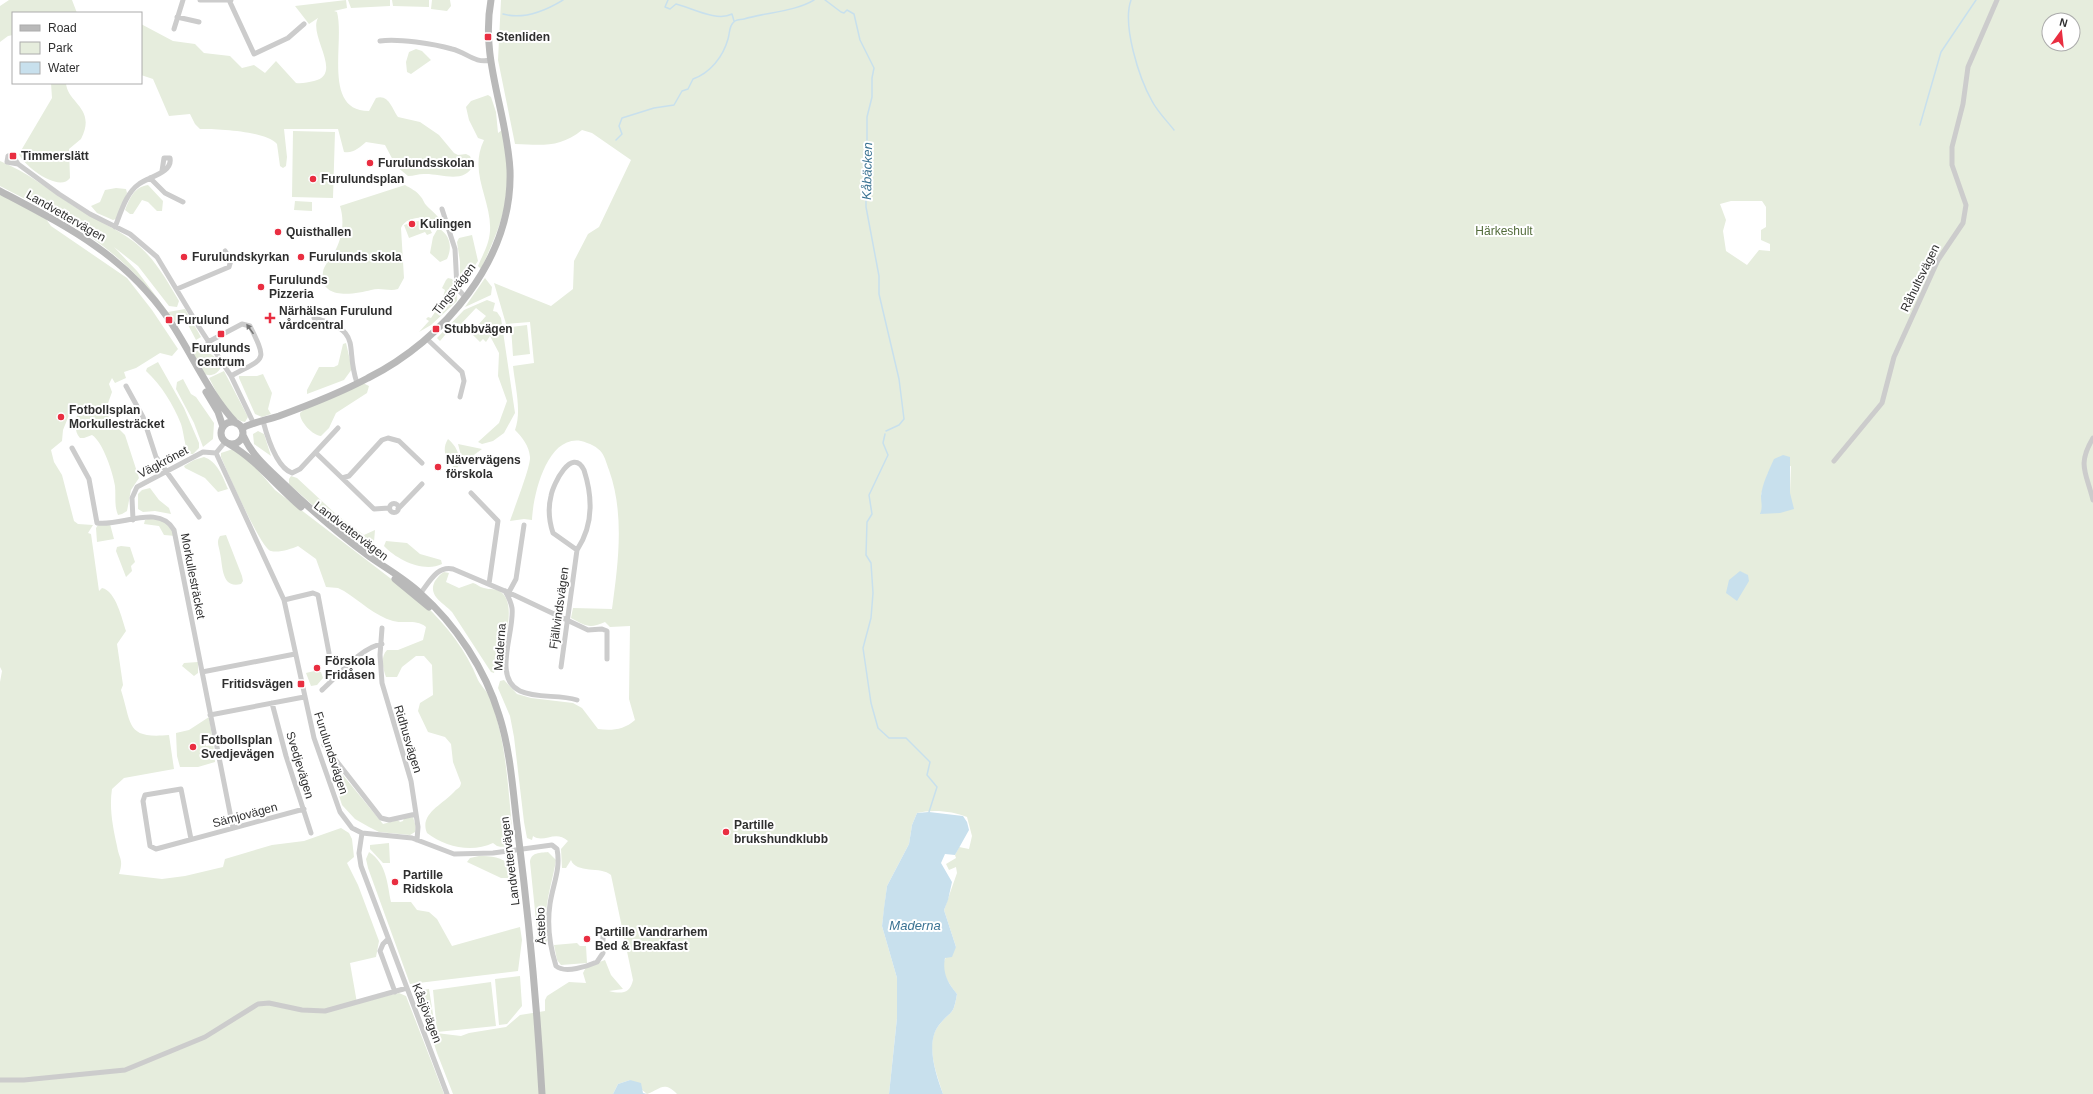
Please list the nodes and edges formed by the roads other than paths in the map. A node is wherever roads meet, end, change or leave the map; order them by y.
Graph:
1 (182, 0) edge
2 (200, 0) edge
3 (230, 0) edge
4 (233, 0) edge
5 (491, 0) edge
6 (1996, 0) edge
7 (177, 17) junction
8 (199, 22) dead end
9 (304, 24) dead end
10 (174, 29) dead end
11 (380, 41) dead end
12 (490, 60) junction
13 (18, 164) dead end
14 (162, 172) dead end
15 (150, 178) junction
16 (0, 191) edge
17 (183, 202) dead end
18 (442, 209) dead end
19 (115, 227) junction
20 (225, 251) dead end
21 (119, 264) junction
22 (177, 289) junction
23 (465, 297) junction
24 (314, 318) dead end
25 (427, 339) junction
26 (208, 342) junction
27 (231, 376) junction
28 (357, 383) junction
29 (126, 386) dead end
30 (460, 397) dead end
31 (263, 421) junction
32 (236, 423) junction
33 (254, 424) junction
34 (222, 427) junction
35 (338, 428) dead end
36 (243, 432) junction
37 (2093, 438) edge
38 (227, 443) junction
39 (72, 448) dead end
40 (216, 453) junction
41 (316, 453) junction
42 (1834, 461) dead end
43 (422, 463) dead end
44 (167, 472) junction
45 (344, 478) junction
46 (422, 484) dead end
47 (471, 493) dead end
48 (2093, 500) edge
49 (199, 518) dead end
50 (133, 520) junction
51 (524, 525) dead end
52 (576, 550) junction
53 (489, 584) junction
54 (507, 591) junction
55 (419, 595) junction
56 (284, 600) junction
57 (568, 620) junction
58 (382, 628) dead end
59 (382, 644) junction
60 (329, 653) dead end
61 (295, 654) junction
62 (607, 659) dead end
63 (561, 667) dead end
64 (202, 672) junction
65 (322, 690) dead end
66 (304, 697) junction
67 (577, 700) dead end
68 (272, 703) junction
69 (210, 715) junction
70 (324, 745) dead end
71 (304, 809) junction
72 (416, 814) junction
73 (233, 828) junction
74 (311, 833) dead end
75 (362, 833) junction
76 (191, 839) junction
77 (417, 840) junction
78 (520, 849) junction
79 (603, 930) dead end
80 (388, 939) junction
81 (407, 988) junction
82 (395, 992) junction
83 (0, 1080) edge
84 (447, 1094) edge
85 (542, 1094) edge

1 - 7 street
2 - 3 street
3 - 4 street
3 - 9 street
5 - 12 street, Tingsvägen
6 - 42 street, Råhultsvägen
7 - 8 street
7 - 10 street
11 - 12 street
12 - 23 street, Tingsvägen
13 - 19 street
14 - 15 street
15 - 17 street
15 - 19 street
16 - 21 street, Landvettervägen
18 - 23 street
19 - 22 street
20 - 22 street
21 - 32 street, Landvettervägen
21 - 34 street, Landvettervägen
22 - 26 street
23 - 25 street, Tingsvägen
24 - 28 street
25 - 28 street, Tingsvägen
25 - 30 street
26 - 27 street
27 -> 26 street
27 - 33 street
28 - 31 street, Tingsvägen
29 - 44 street
31 - 33 street, Tingsvägen
31 - 41 street
32 - 34 street
32 - 36 street
33 - 36 street, Tingsvägen
34 - 38 street
35 - 41 street
36 - 38 street
36 - 55 street, Landvettervägen
37 - 48 street
38 - 40 street
38 - 55 street, Landvettervägen
39 - 50 street, Morkullesträcket
40 - 44 street, Vägkrönet
40 - 56 street, Furulundsvägen
41 - 45 street
43 - 45 street
44 - 49 street
44 - 50 street, Vägkrönet
45 - 46 street
47 - 53 street
50 - 64 street, Morkullesträcket
51 - 54 street
52 - 52 street, Fjällvindsvägen
52 - 57 street, Fjällvindsvägen
53 - 54 street
53 - 55 street
54 - 57 street
54 - 67 street, Maderna
55 - 78 street, Landvettervägen
56 - 60 street
56 - 61 street, Furulundsvägen
57 - 62 street
57 - 63 street, Fjällvindsvägen
58 - 59 street, Ridhusvägen
59 - 65 street
59 - 72 street, Ridhusvägen
61 - 64 street
61 - 66 street, Furulundsvägen
64 - 69 street, Morkullesträcket
66 - 68 street
66 - 75 street, Furulundsvägen
68 - 69 street
68 - 71 street, Svedjevägen
69 - 73 street
70 - 72 street
71 - 73 street, Sämjovägen
71 - 74 street, Svedjevägen
72 - 77 street, Ridhusvägen
73 - 76 street, Sämjovägen
75 - 77 street
75 - 80 street, Kåsjövägen
76 - 76 street, Sämjovägen
77 - 78 street
78 - 79 street, Åstebo
78 - 85 street, Landvettervägen
80 - 81 street, Kåsjövägen
80 - 82 street, Kåsjövägen
81 - 82 street
81 - 84 street, Kåsjövägen
82 - 83 street

